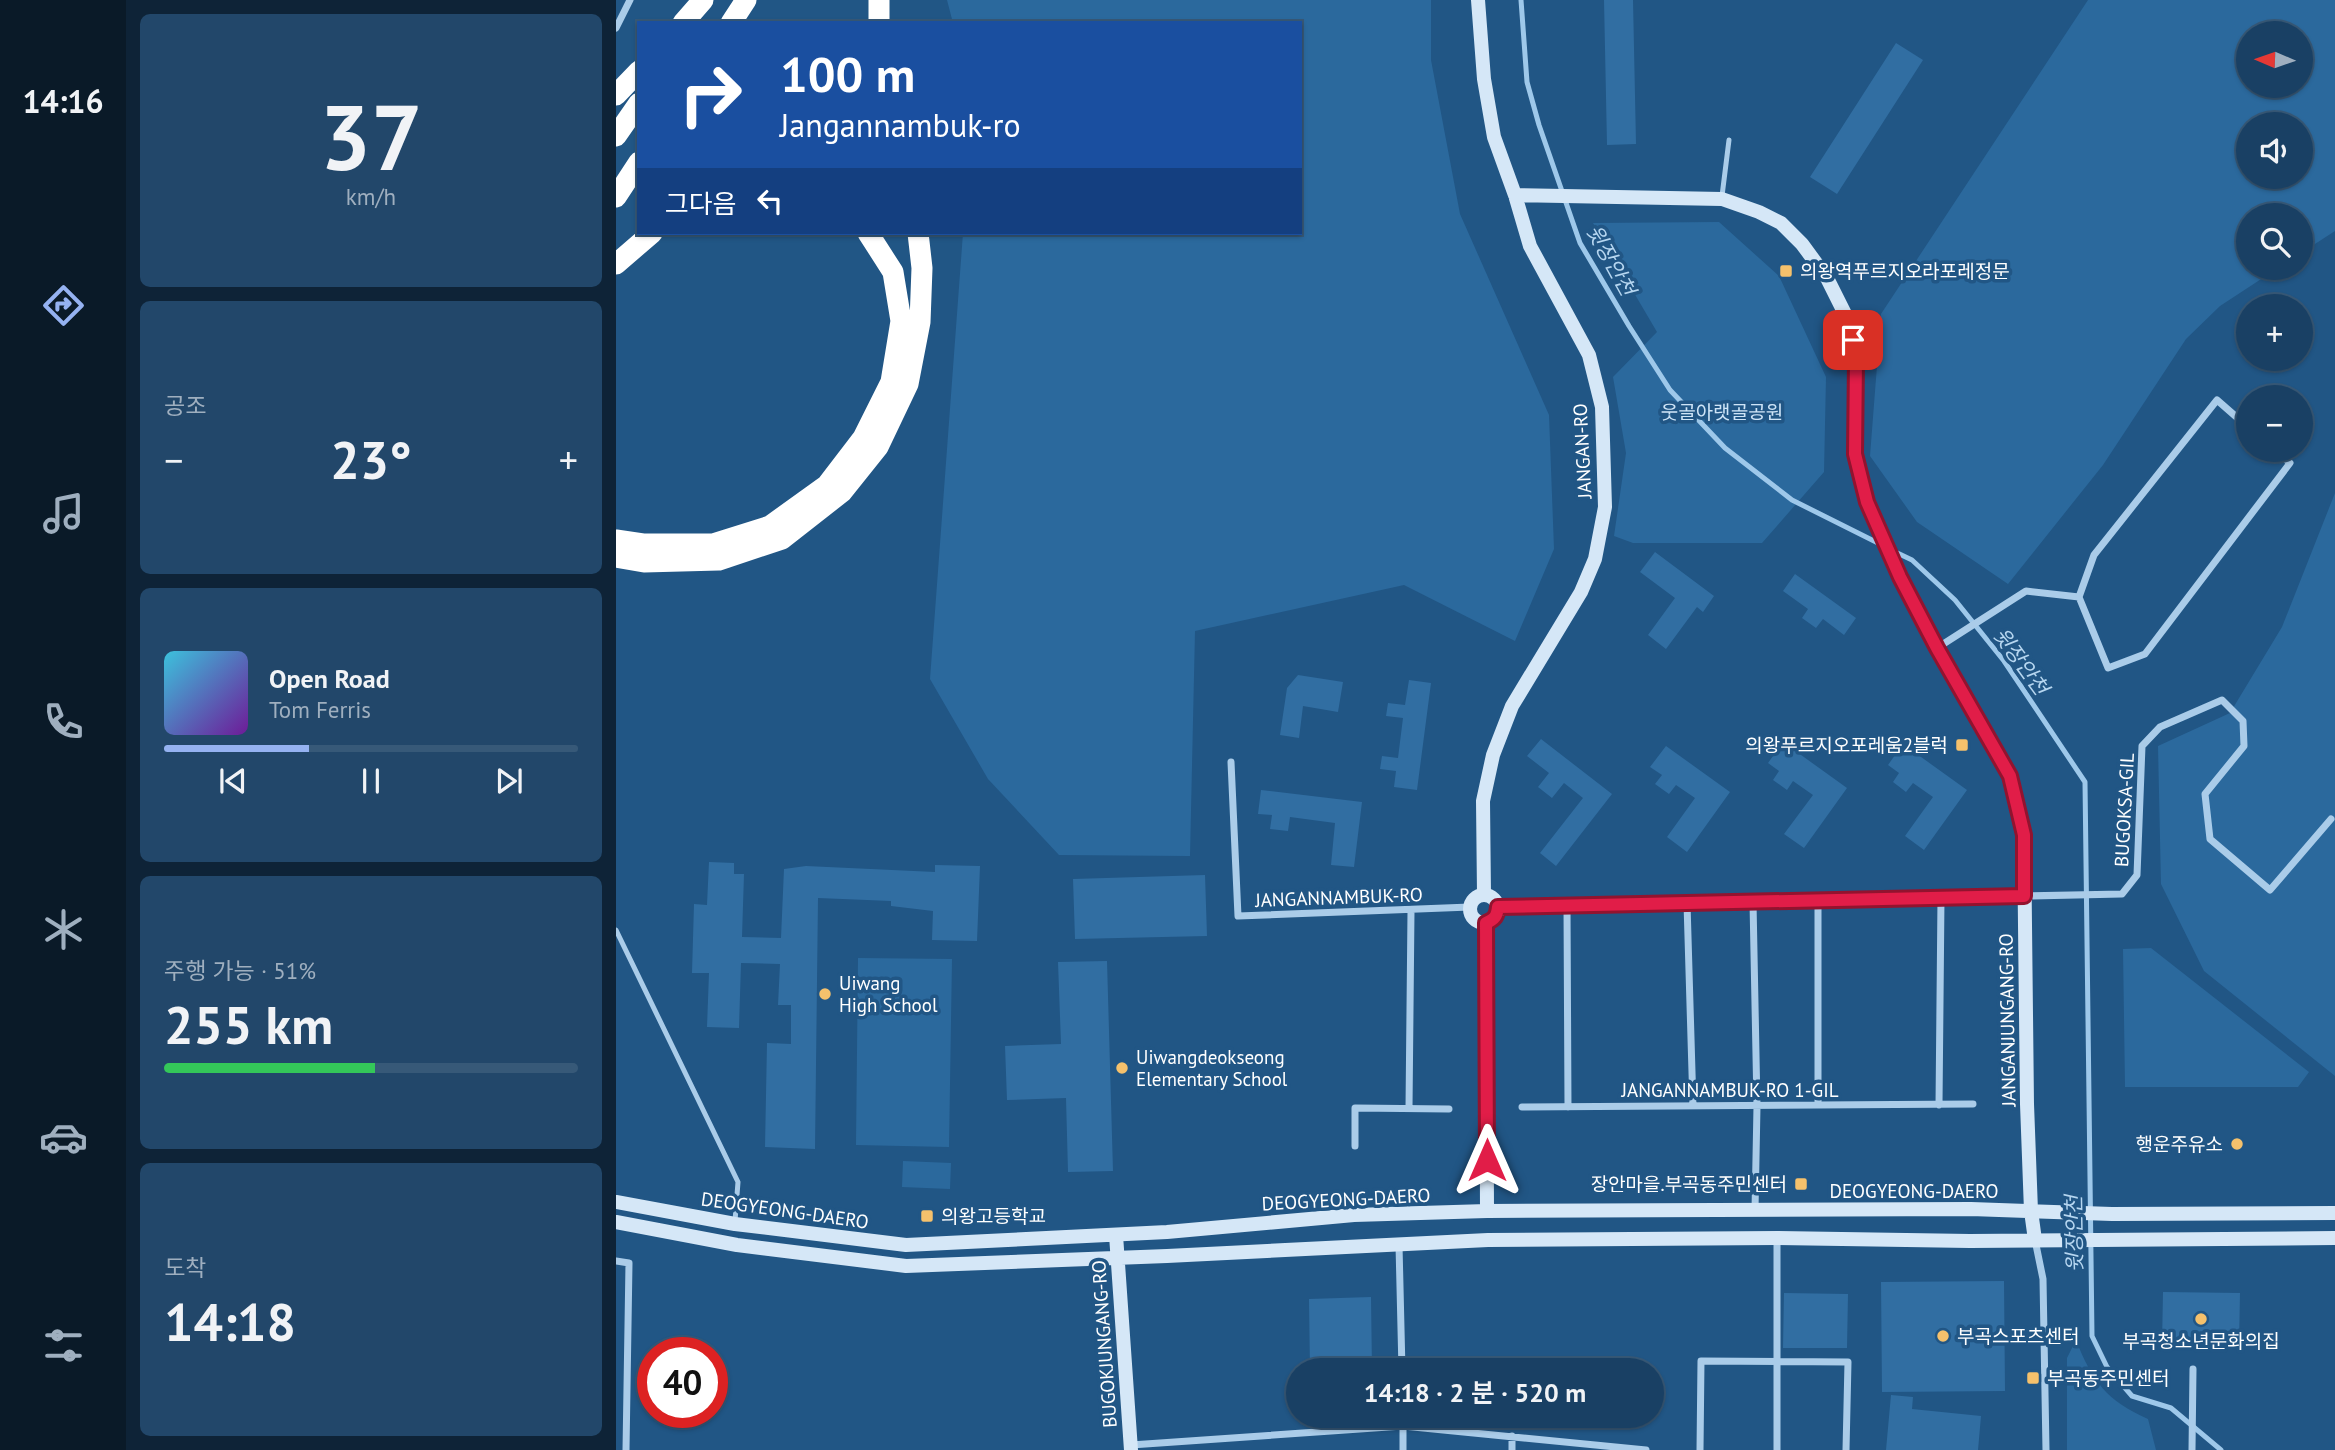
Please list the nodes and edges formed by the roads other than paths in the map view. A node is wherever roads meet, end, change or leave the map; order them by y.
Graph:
1 (630, 0) edge
2 (703, 0) edge
3 (709, 0) edge
4 (746, 0) edge
5 (879, 0) edge
6 (1478, 0) edge
7 (685, 21) edge
8 (694, 21) edge
9 (732, 21) edge
10 (879, 21) edge
11 (616, 28) edge
12 (637, 73) edge
13 (616, 95) edge
14 (637, 106) edge
15 (616, 136) edge
16 (1729, 140) dead end
17 (637, 165) edge
18 (1516, 195) junction
19 (616, 197) edge
20 (1722, 199) junction
21 (650, 235) edge
22 (869, 235) edge
23 (918, 235) edge
24 (616, 264) edge
25 (2236, 417) edge
26 (2289, 462) edge
27 (616, 540) edge
28 (616, 557) edge
29 (2079, 597) junction
30 (1937, 648) junction
31 (1231, 762) dead end
32 (2330, 819) dead end
33 (1485, 895) junction
34 (2024, 896) junction
35 (1941, 898) junction
36 (1818, 900) junction
37 (1754, 902) junction
38 (1687, 903) junction
39 (1567, 905) junction
40 (1470, 907) junction
41 (1498, 907) junction
42 (1411, 911) junction
43 (1486, 923) junction
44 (616, 930) edge
45 (1939, 1104) junction
46 (1973, 1104) dead end
47 (1757, 1105) junction
48 (1818, 1105) junction
49 (1693, 1106) junction
50 (1522, 1107) dead end
51 (1568, 1107) junction
52 (1409, 1108) junction
53 (1449, 1109) dead end
54 (1355, 1146) dead end
55 (616, 1202) edge
56 (1755, 1210) junction
57 (2031, 1211) junction
58 (1487, 1212) junction
59 (2335, 1213) edge
60 (616, 1222) edge
61 (735, 1224) junction
62 (1116, 1235) junction
63 (1777, 1238) junction
64 (2335, 1238) edge
65 (2035, 1240) junction
66 (1399, 1243) junction
67 (1117, 1258) junction
68 (616, 1261) edge
69 (1402, 1358) edge
70 (1777, 1362) junction
71 (2193, 1368) dead end
72 (1378, 1428) edge
73 (1403, 1428) edge
74 (1425, 1428) edge
75 (1512, 1436) junction
76 (1131, 1448) edge
77 (626, 1450) edge
78 (1403, 1450) edge
79 (1512, 1450) edge
80 (1646, 1450) edge
81 (1700, 1450) edge
82 (1777, 1450) edge
83 (1846, 1450) edge
84 (2046, 1450) edge
85 (2192, 1450) edge

1 - 11 street
2 - 7 highway
3 - 8 highway
4 - 9 highway
5 - 10 highway
6 - 18 street, JANGAN-RO
12 - 13 highway
14 - 15 highway
16 - 20 lane
17 - 19 highway
18 - 20 street
18 - 33 street, JANGAN-RO
20 - 30 street, JANGANJUNGANG-RO
21 - 24 highway
22 - 27 highway
23 - 28 highway
25 - 29 street
26 - 29 street
29 - 30 street
30 - 34 street, JANGANJUNGANG-RO
31 - 42 street, JANGANNAMBUK-RO
32 - 34 street, BUGOKSA-GIL
33 - 40 street
33 - 41 street
34 - 35 street
34 - 57 street, JANGANJUNGANG-RO
35 - 36 street
35 - 45 street
36 - 37 street
36 - 48 street
37 - 38 street
37 - 47 street
38 - 39 street
38 - 49 street
39 - 41 street
39 - 51 street
40 - 42 street, JANGANNAMBUK-RO
40 - 43 street
41 - 43 street
42 - 52 street
43 - 58 street
44 - 61 lane
45 - 46 street, JANGANNAMBUK-RO 1-GIL
45 - 48 street, JANGANNAMBUK-RO 1-GIL
47 - 48 street, JANGANNAMBUK-RO 1-GIL
47 - 49 street, JANGANNAMBUK-RO 1-GIL
47 - 56 street
49 - 51 street, JANGANNAMBUK-RO 1-GIL
50 - 51 street, JANGANNAMBUK-RO 1-GIL
52 - 53 street
52 - 54 street
55 - 61 street, DEOGYEONG-DAERO
56 - 57 street, DEOGYEONG-DAERO
56 - 58 street, DEOGYEONG-DAERO
57 - 59 street, DEOGYEONG-DAERO
57 - 65 street, JANGANJUNGANG-RO
58 - 62 street, DEOGYEONG-DAERO
60 - 67 street, DEOGYEONG-DAERO
61 - 62 street, DEOGYEONG-DAERO
62 - 67 street, BUGOKJUNGANG-RO
63 - 65 street, DEOGYEONG-DAERO
63 - 66 street, DEOGYEONG-DAERO
63 - 70 street
64 - 65 street, DEOGYEONG-DAERO
65 - 84 street
66 - 67 street, DEOGYEONG-DAERO
66 - 69 street
67 - 76 street, BUGOKJUNGANG-RO
68 - 77 street
70 - 81 street
70 - 82 street
70 - 83 street
71 - 85 street
72 - 76 street
73 - 78 street
74 - 75 street
75 - 79 street
75 - 80 street

